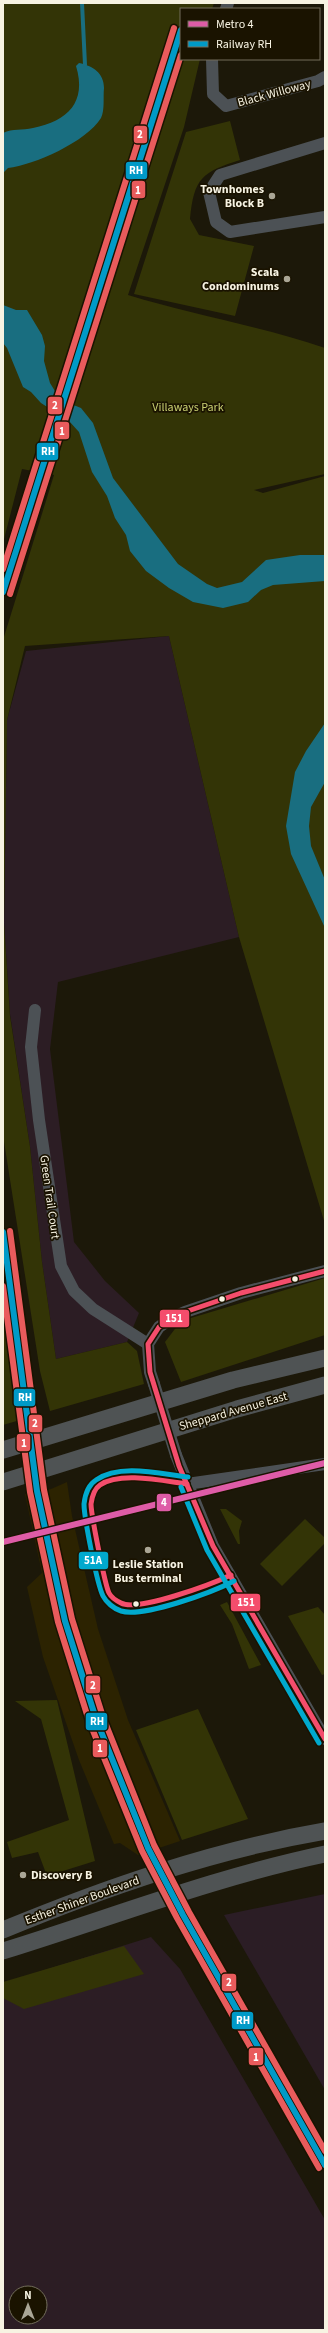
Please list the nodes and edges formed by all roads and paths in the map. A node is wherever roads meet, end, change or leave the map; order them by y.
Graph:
1 (212, 60) edge
2 (325, 77) edge
3 (325, 143) edge
4 (325, 217) edge
5 (35, 1010) dead end
6 (325, 1271) edge
7 (148, 1344) junction
8 (325, 1358) edge
9 (325, 1385) edge
10 (3, 1450) edge
11 (325, 1464) edge
12 (3, 1482) edge
13 (187, 1484) junction
14 (325, 1739) edge
15 (325, 1831) edge
16 (325, 1854) edge
17 (3, 1930) edge
18 (3, 1951) edge

1 - 2 street, Black Willoway
3 - 4 street
5 - 7 street, Green Trail Court
6 - 7 street
7 - 13 street, bridge
8 - 10 street
9 - 12 street, Sheppard Avenue East
11 - 13 street
13 - 14 street
15 - 17 street, Esther Shiner Boulevard
16 - 18 street, Esther Shiner Boulevard

